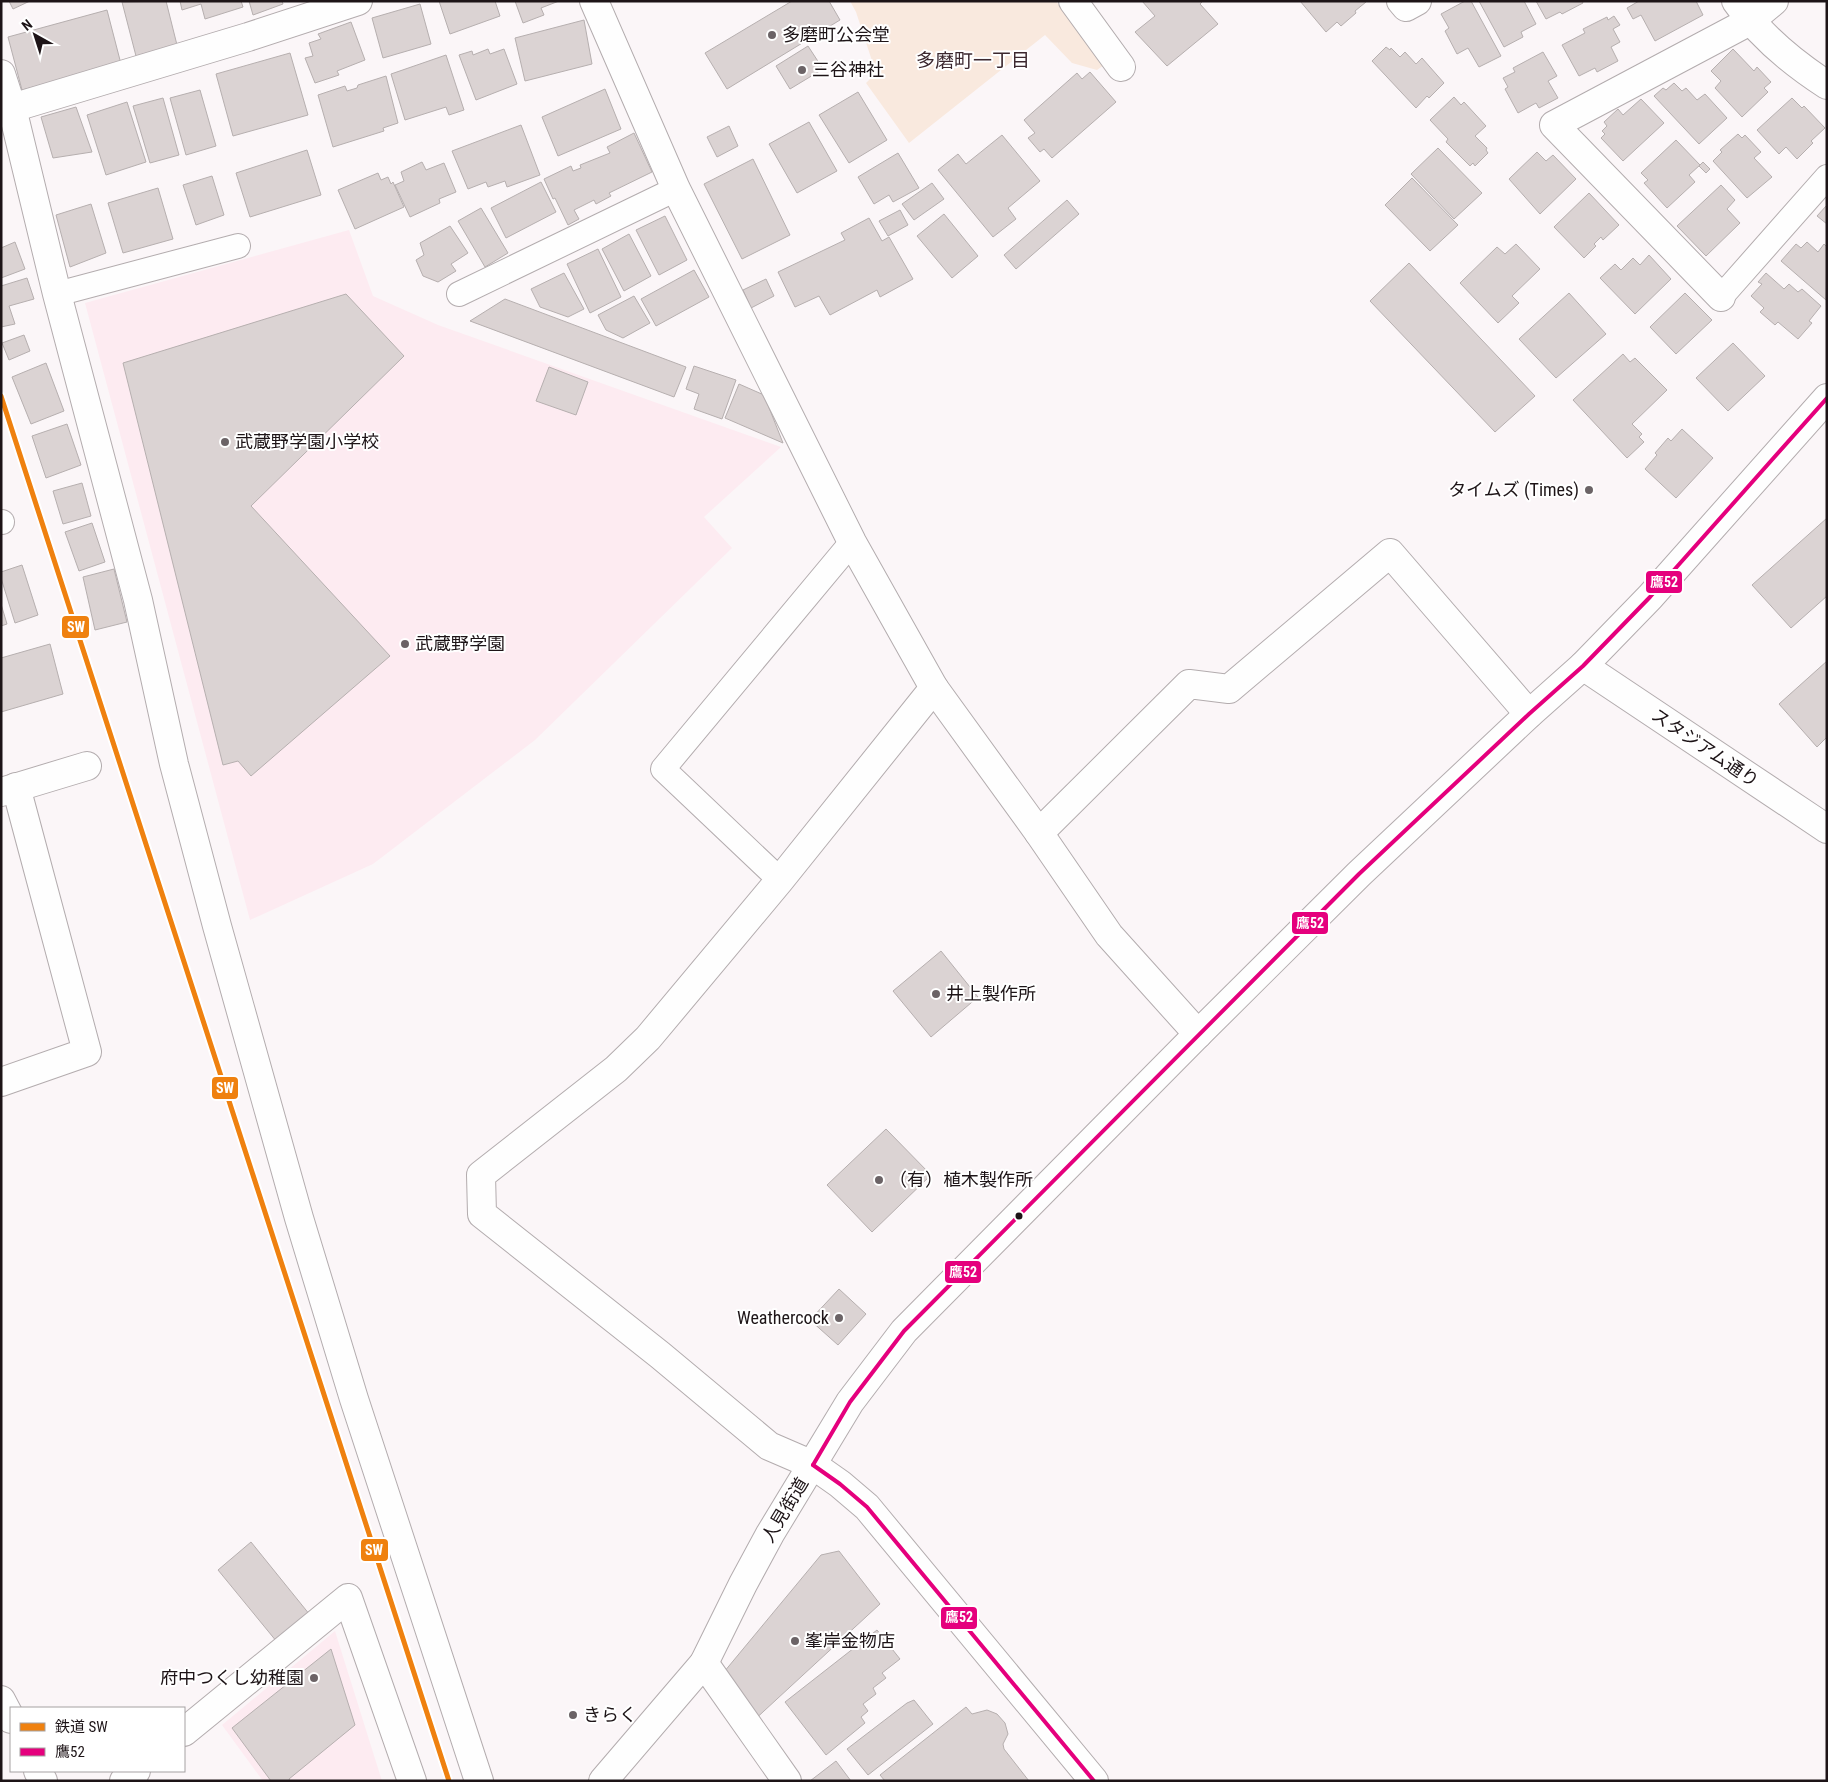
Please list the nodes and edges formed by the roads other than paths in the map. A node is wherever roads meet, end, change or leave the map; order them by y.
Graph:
1 (358, 1) edge
2 (594, 1) edge
3 (1073, 1) edge
4 (1400, 1) edge
5 (1417, 1) edge
6 (1774, 1) edge
7 (1743, 11) edge
8 (1122, 66) dead end
9 (1, 74) edge
10 (1827, 85) edge
11 (12, 108) junction
12 (1827, 177) edge
13 (676, 189) junction
14 (238, 246) dead end
15 (57, 294) junction
16 (459, 294) dead end
17 (1722, 297) joint
18 (1825, 404) edge
19 (852, 542) junction
20 (1583, 666) junction
21 (934, 688) junction
22 (1529, 714) junction
23 (86, 766) dead end
24 (8, 790) edge
25 (1827, 829) edge
26 (1039, 833) junction
27 (780, 880) junction
28 (1198, 1034) junction
29 (1, 1082) edge
30 (813, 1465) junction
31 (704, 1663) junction
32 (1, 1700) edge
33 (10, 1717) edge
34 (185, 1731) edge
35 (135, 1772) edge
36 (124, 1781) edge
37 (412, 1781) edge
38 (480, 1781) edge
39 (603, 1781) edge
40 (788, 1781) edge
41 (1094, 1781) edge

1 - 11 street
2 - 13 street
3 - 8 street
4 - 5 street
6 - 7 street
7 - 10 street
7 - 17 street
9 - 11 street
11 - 15 street
12 - 17 lane
13 - 16 lane
13 - 19 street
14 - 15 lane
15 - 38 street
18 - 20 street, 人見街道
19 - 21 street
19 - 27 lane
20 - 22 street, 人見街道
20 - 25 street, スタジアム通り
21 - 26 street
21 - 27 street
22 - 26 street
22 - 28 street, 人見街道
23 - 24 street
24 - 29 street
26 - 28 street
27 - 30 street
28 - 30 street, 人見街道
30 - 31 street, 人見街道
30 - 41 street
31 - 39 street, 人見街道
31 - 40 street
32 - 33 street
34 - 37 street
35 - 36 street

